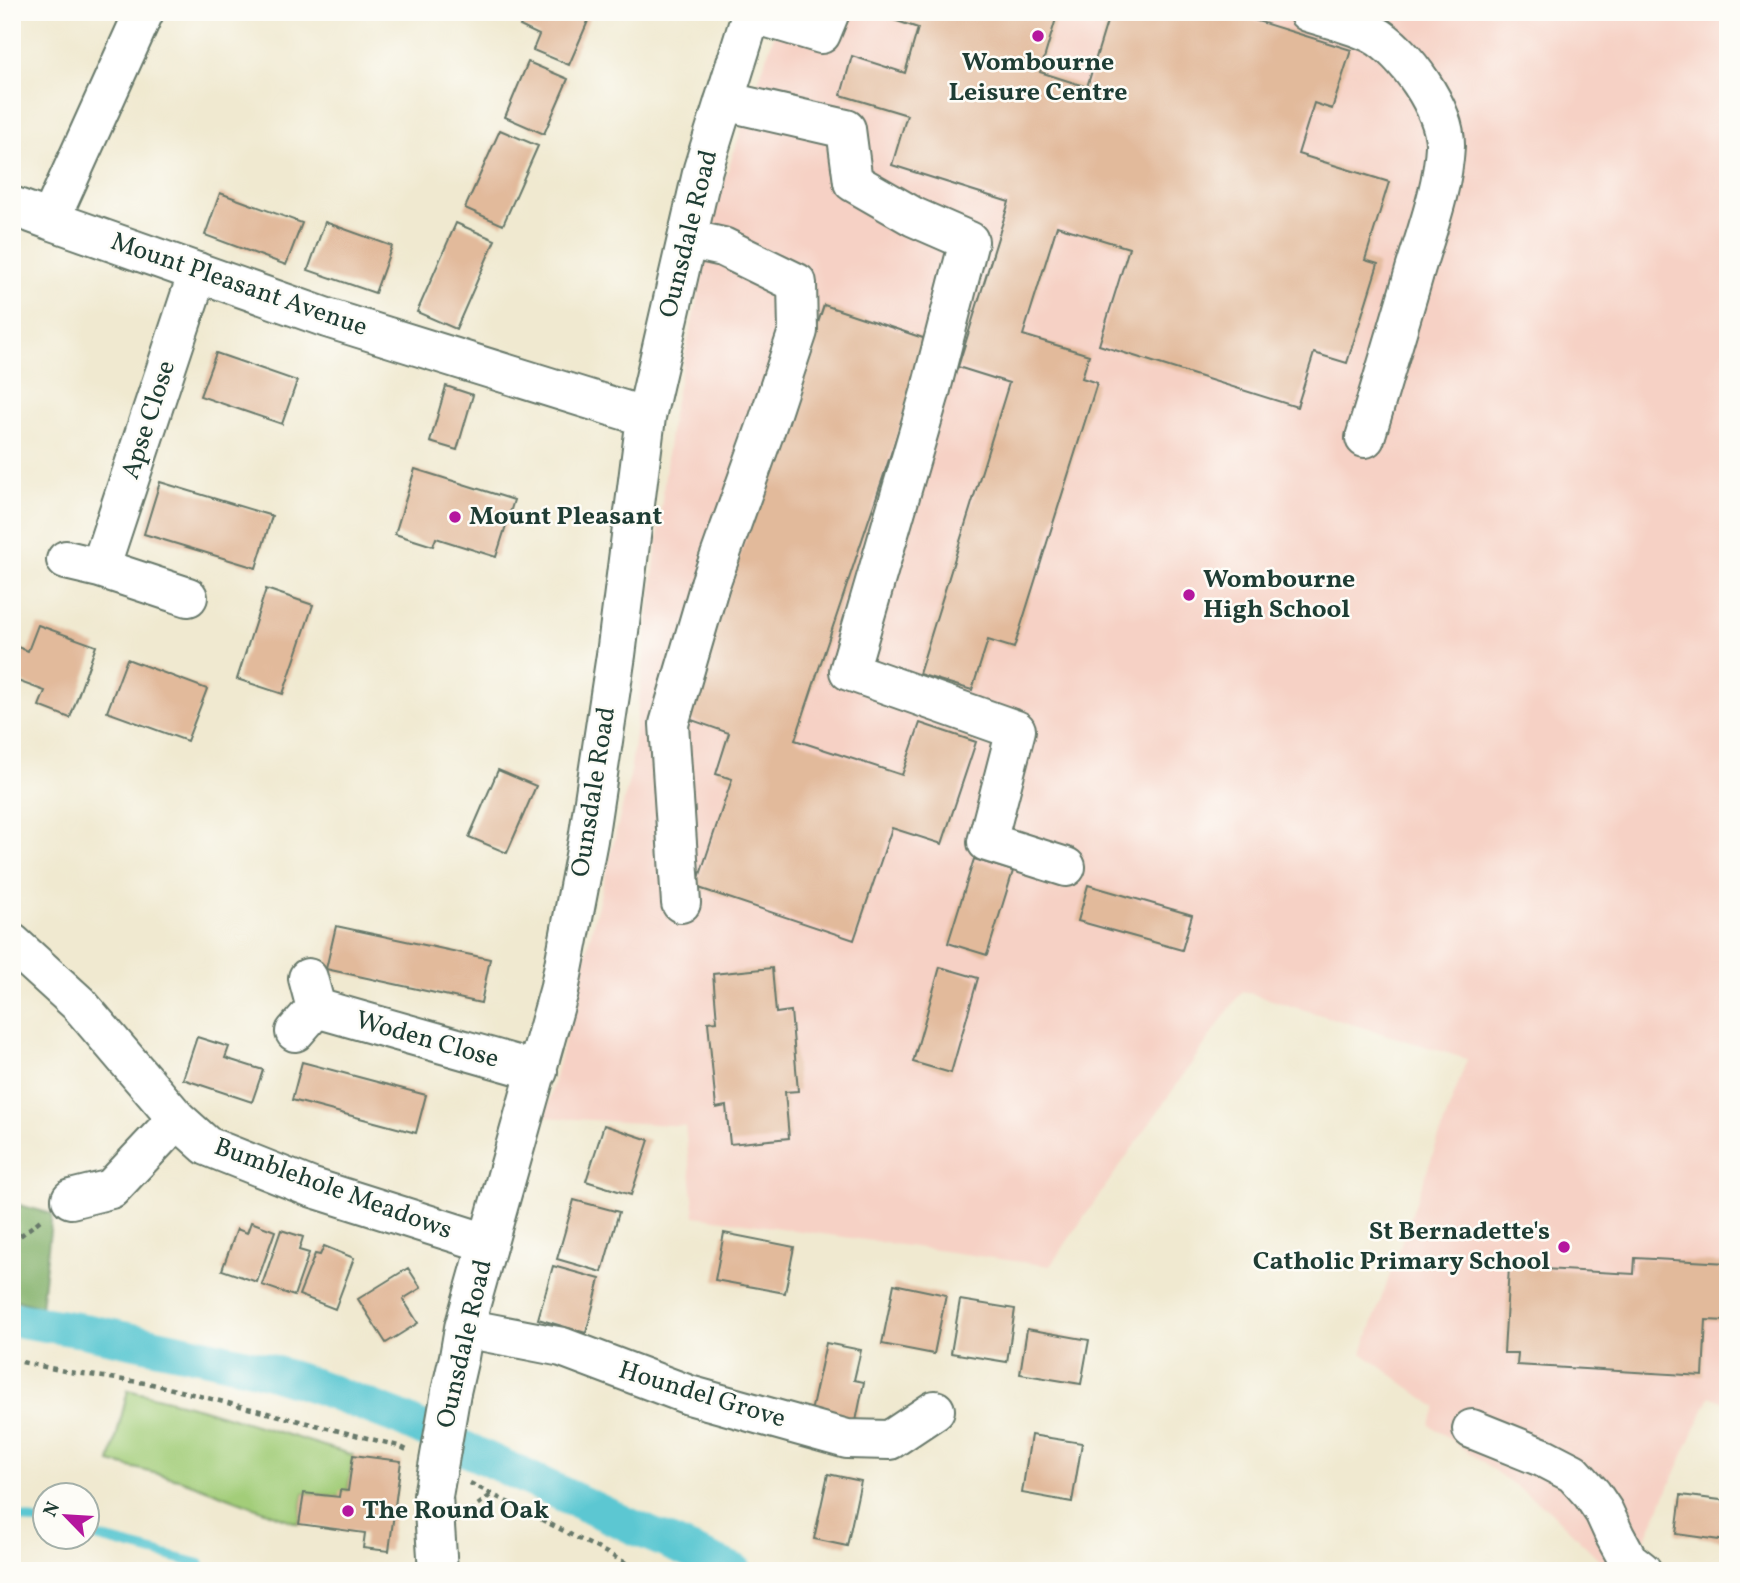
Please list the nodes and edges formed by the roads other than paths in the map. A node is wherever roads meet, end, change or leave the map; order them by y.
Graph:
1 (144, 12) edge
2 (830, 12) edge
3 (1307, 12) edge
4 (752, 13) edge
5 (724, 101) junction
6 (12, 206) edge
7 (50, 220) junction
8 (687, 239) junction
9 (198, 272) junction
10 (646, 417) junction
11 (1365, 438) dead end
12 (188, 597) dead end
13 (1066, 867) dead end
14 (681, 904) dead end
15 (12, 943) edge
16 (306, 1006) dead end
17 (538, 1071) junction
18 (177, 1119) junction
19 (71, 1199) dead end
20 (487, 1243) junction
21 (464, 1328) junction
22 (935, 1410) dead end
23 (1472, 1429) dead end
24 (438, 1571) edge
25 (1642, 1571) edge

1 - 7 street
2 - 4 street
3 - 11 street
4 - 5 street, Ounsdale Road
5 - 8 street, Ounsdale Road
5 - 13 street
6 - 7 street, Mount Pleasant Avenue
7 - 9 street, Mount Pleasant Avenue
8 - 10 street, Ounsdale Road
8 - 14 street
9 - 10 street, Mount Pleasant Avenue
9 - 12 street, Apse Close
10 - 17 street, Ounsdale Road
15 - 18 street, Bumblehole Meadows
16 - 17 street, Woden Close
17 - 20 street, Ounsdale Road
18 - 19 street
18 - 20 street, Bumblehole Meadows
20 - 21 street, Ounsdale Road
21 - 22 street, Houndel Grove
21 - 24 street, Ounsdale Road, bridge
23 - 25 street

